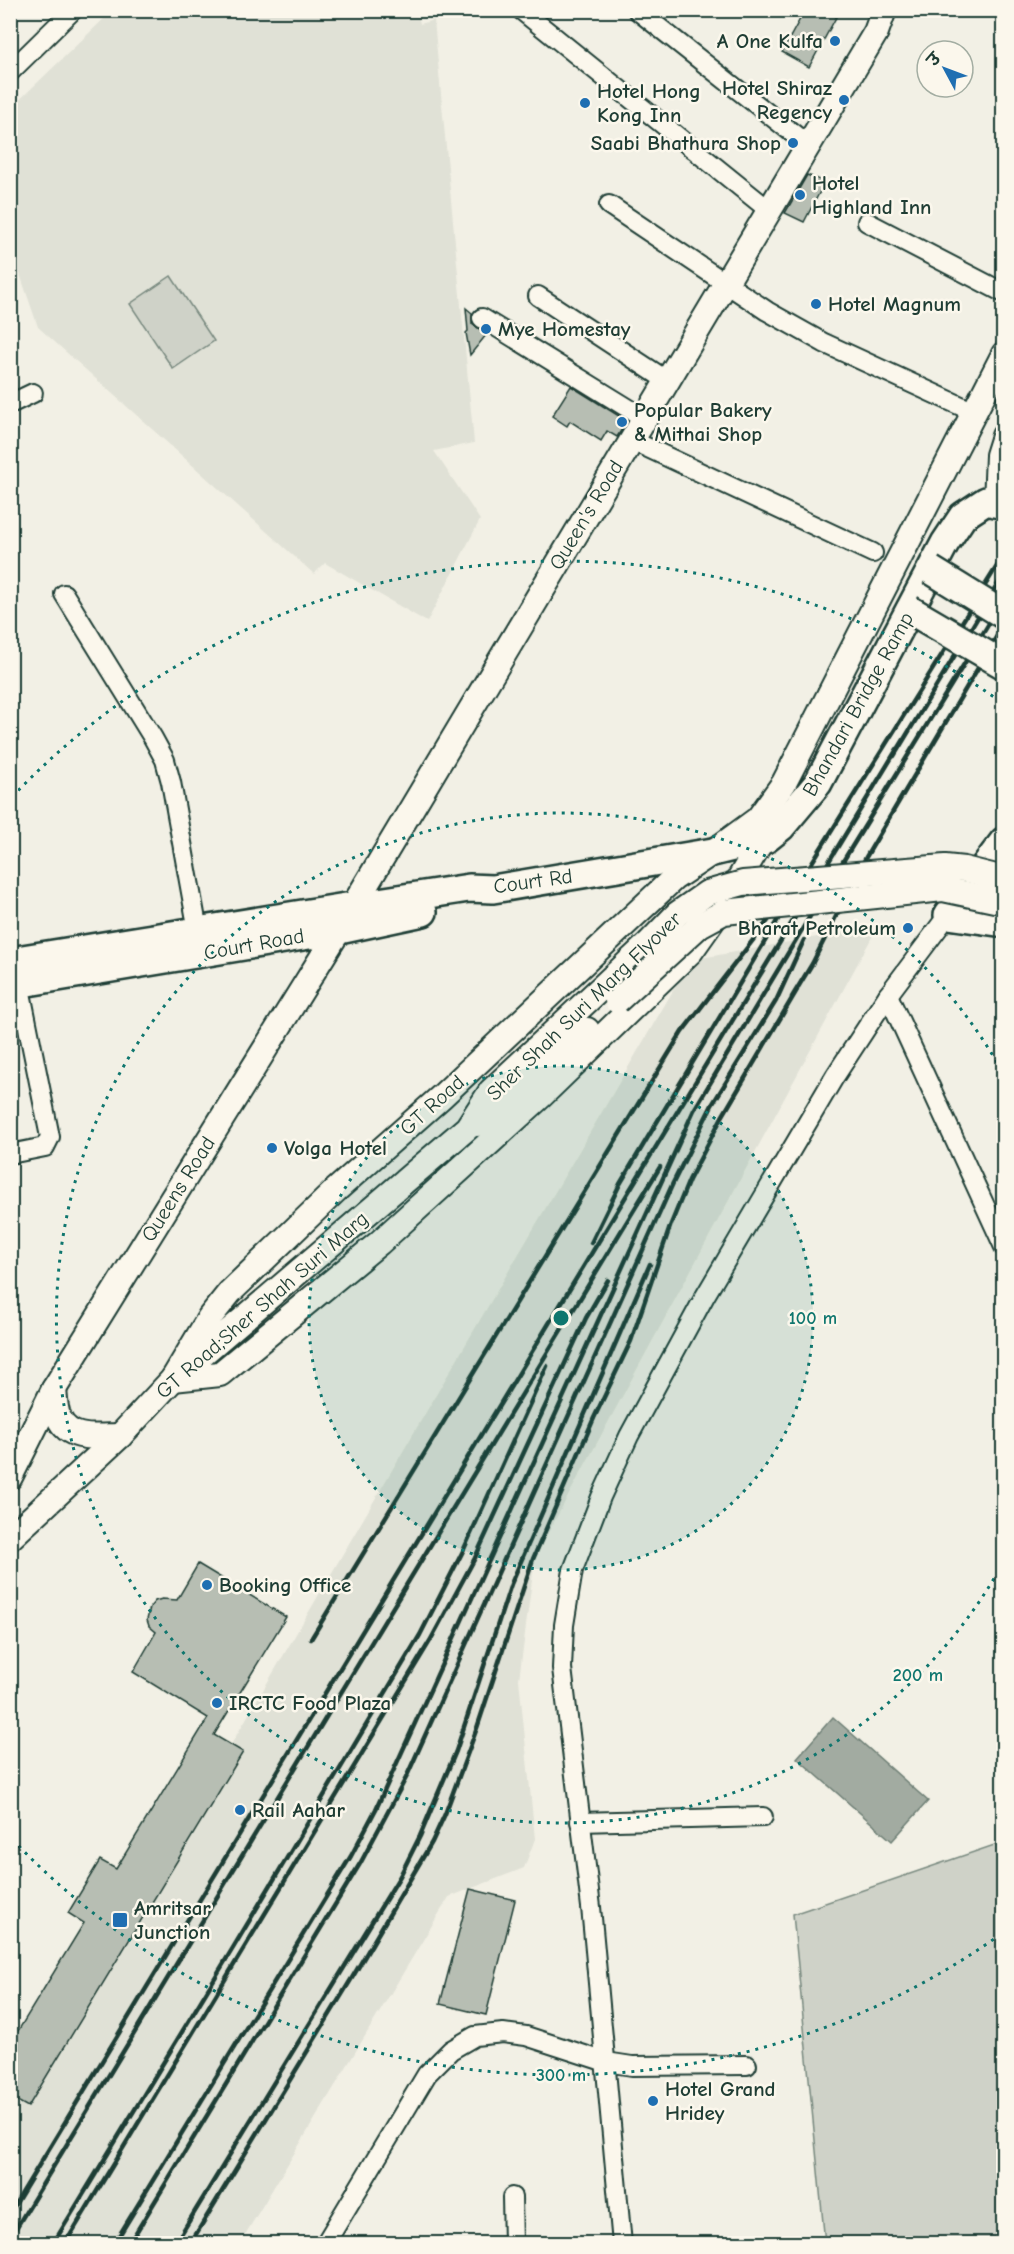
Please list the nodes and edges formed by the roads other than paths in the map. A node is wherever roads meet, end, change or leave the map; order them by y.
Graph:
1 (73, 10) edge
2 (521, 10) edge
3 (637, 10) edge
4 (896, 10) edge
5 (880, 21) edge
6 (10, 72) edge
7 (809, 146) junction
8 (609, 205) dead end
9 (770, 211) junction
10 (867, 222) dead end
11 (726, 285) junction
12 (1004, 292) edge
13 (538, 297) dead end
14 (482, 318) dead end
15 (1004, 354) edge
16 (666, 380) junction
17 (33, 393) dead end
18 (10, 404) edge
19 (974, 412) junction
20 (644, 418) junction
21 (1004, 436) edge
22 (631, 440) junction
23 (1001, 509) edge
24 (873, 553) dead end
25 (931, 570) junction
26 (64, 594) dead end
27 (910, 610) junction
28 (1004, 615) edge
29 (1004, 665) edge
30 (764, 839) junction
31 (1004, 841) edge
32 (713, 852) junction
33 (1004, 879) edge
34 (493, 889) junction
35 (1004, 902) edge
36 (352, 906) junction
37 (948, 915) junction
38 (1004, 923) edge
39 (339, 930) junction
40 (198, 931) junction
41 (13, 977) edge
42 (888, 995) junction
43 (467, 1128) junction
44 (10, 1154) edge
45 (1004, 1247) edge
46 (173, 1378) junction
47 (54, 1389) junction
48 (120, 1436) junction
49 (10, 1477) edge
50 (13, 1529) edge
51 (763, 1817) dead end
52 (580, 1822) junction
53 (606, 2062) junction
54 (747, 2064) dead end
55 (512, 2197) dead end
56 (325, 2244) edge
57 (513, 2244) edge
58 (622, 2244) edge

1 - 6 street
2 - 9 street
3 - 7 street
4 - 5 main road, Queen's Road
5 - 7 main road, Queen's Road
7 - 9 main road, Queen's Road
8 - 11 street
9 - 11 main road, Queen's Road
10 - 12 street
11 - 16 main road, Queen's Road
11 - 19 street
13 - 16 street
14 - 20 street
15 - 19 main road, GT Road
16 - 20 main road, Queen's Road
17 - 18 street
19 - 32 main road, GT Road
20 - 22 main road, Queen's Road
21 - 23 main road
22 - 24 street
22 - 36 main road, Queen's Road
23 - 25 highway, Bhandari Bridge Ramp
25 - 27 highway, Bhandari Bridge Ramp
25 - 28 highway, bridge
26 - 40 street
27 - 29 highway, bridge
27 - 30 highway, Bhandari Bridge Ramp
30 - 32 highway, Bhandari Bridge Ramp
30 - 46 main road
31 - 37 highway
32 - 34 highway, Court Rd
32 - 46 main road, GT Road
33 - 43 main road, Sher Shah Suri Marg Flyover, bridge
34 - 36 highway, Court Rd
34 - 39 highway, Court Road
35 - 43 main road, Sher Shah Suri Marg Flyover, bridge
36 - 39 main road, Queens Road
36 - 40 highway, Court Road
37 - 38 highway
37 - 42 street
39 - 41 highway, Court Road
39 - 47 main road, Queens Road
40 - 41 highway, Court Road
41 - 44 street
42 - 45 street
42 - 52 street
43 - 46 main road, GT Road;Sher Shah Suri Marg
46 - 48 main road, GT Road;Sher Shah Suri Marg
47 - 48 main road
47 - 49 main road, Queens Road
48 - 50 main road, GT Road;Sher Shah Suri Marg
51 - 52 street
52 - 53 street
53 - 54 street
53 - 56 street
53 - 58 street
55 - 57 street

